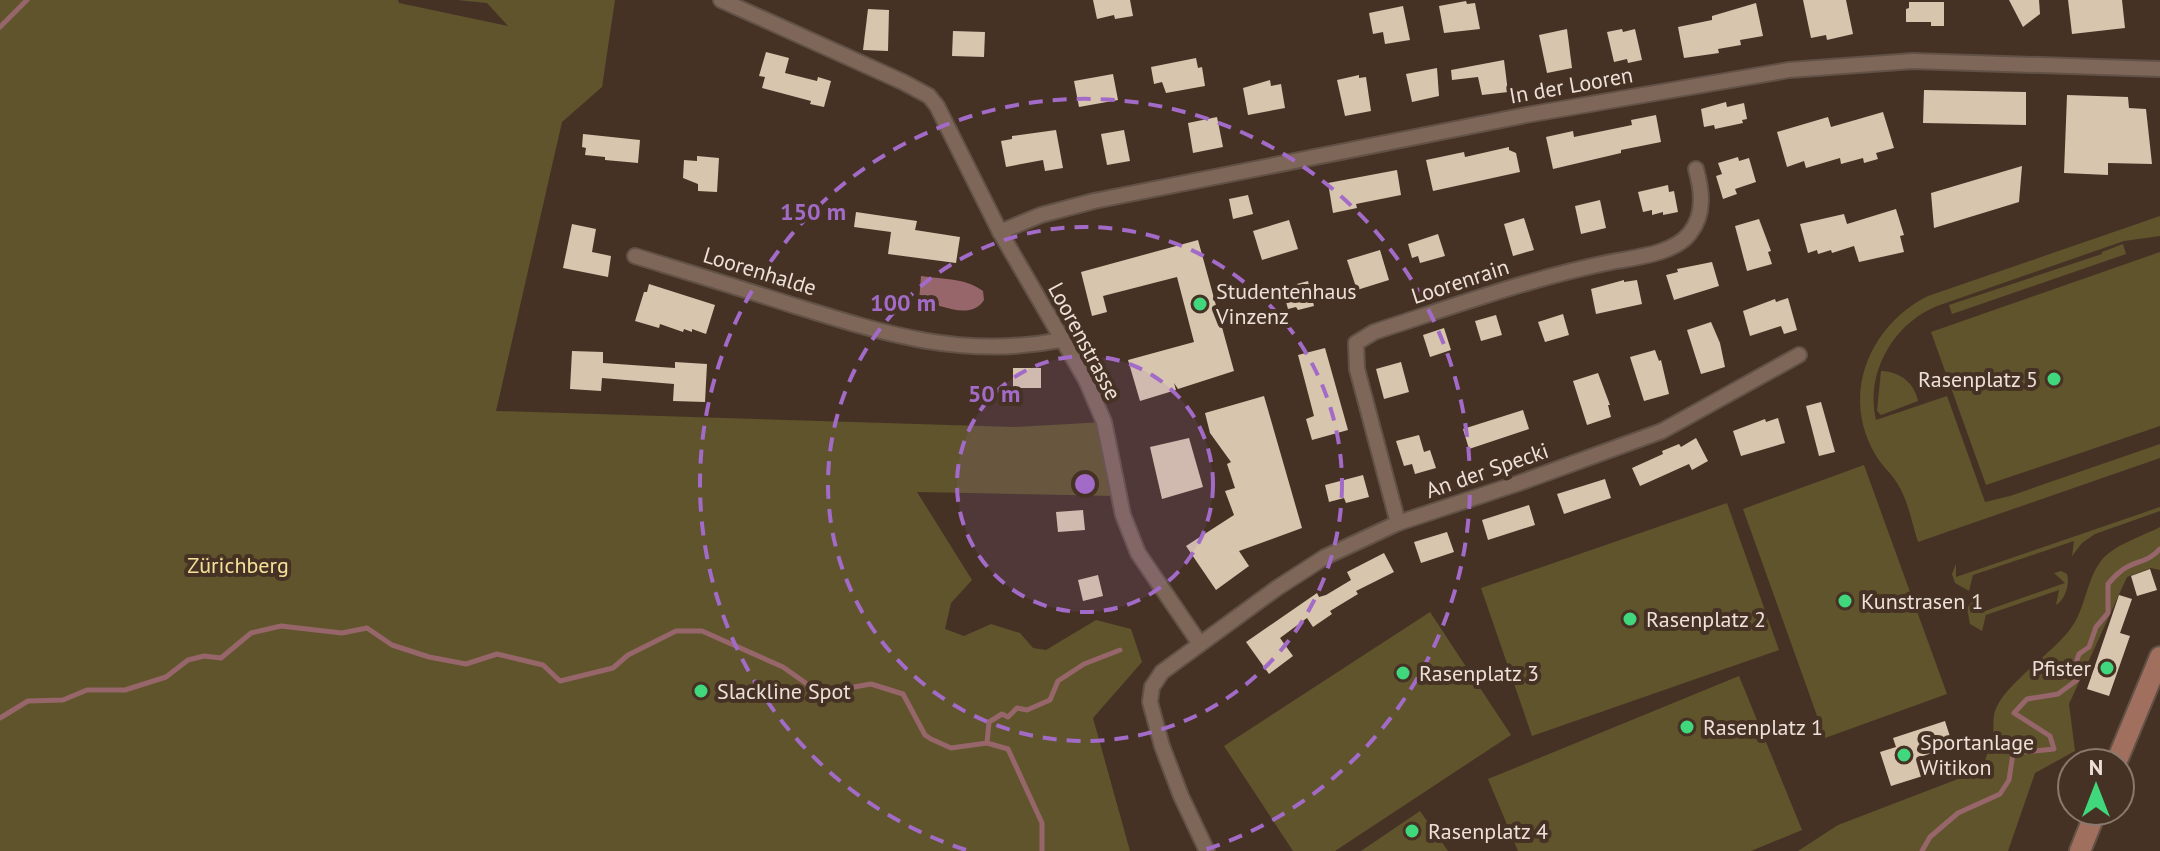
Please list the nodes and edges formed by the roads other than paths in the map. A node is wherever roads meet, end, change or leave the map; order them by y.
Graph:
1 (721, 0) edge
2 (2160, 69) edge
3 (1696, 169) dead end
4 (1000, 232) junction
5 (635, 256) dead end
6 (1061, 340) junction
7 (1799, 355) dead end
8 (1398, 523) junction
9 (1200, 644) junction
10 (2160, 657) edge
11 (2123, 747) edge
12 (2090, 827) edge
13 (1207, 851) edge
14 (2080, 851) edge

1 - 4 street, Loorenstrasse
2 - 4 street, In der Looren
3 - 8 street, Loorenrain
4 - 6 street, Loorenstrasse
5 - 6 street, Loorenhalde
6 - 9 street, Loorenstrasse
7 - 8 street, An der Specki
8 - 9 street, An der Specki
9 - 13 street
10 - 11 street
12 - 14 street

